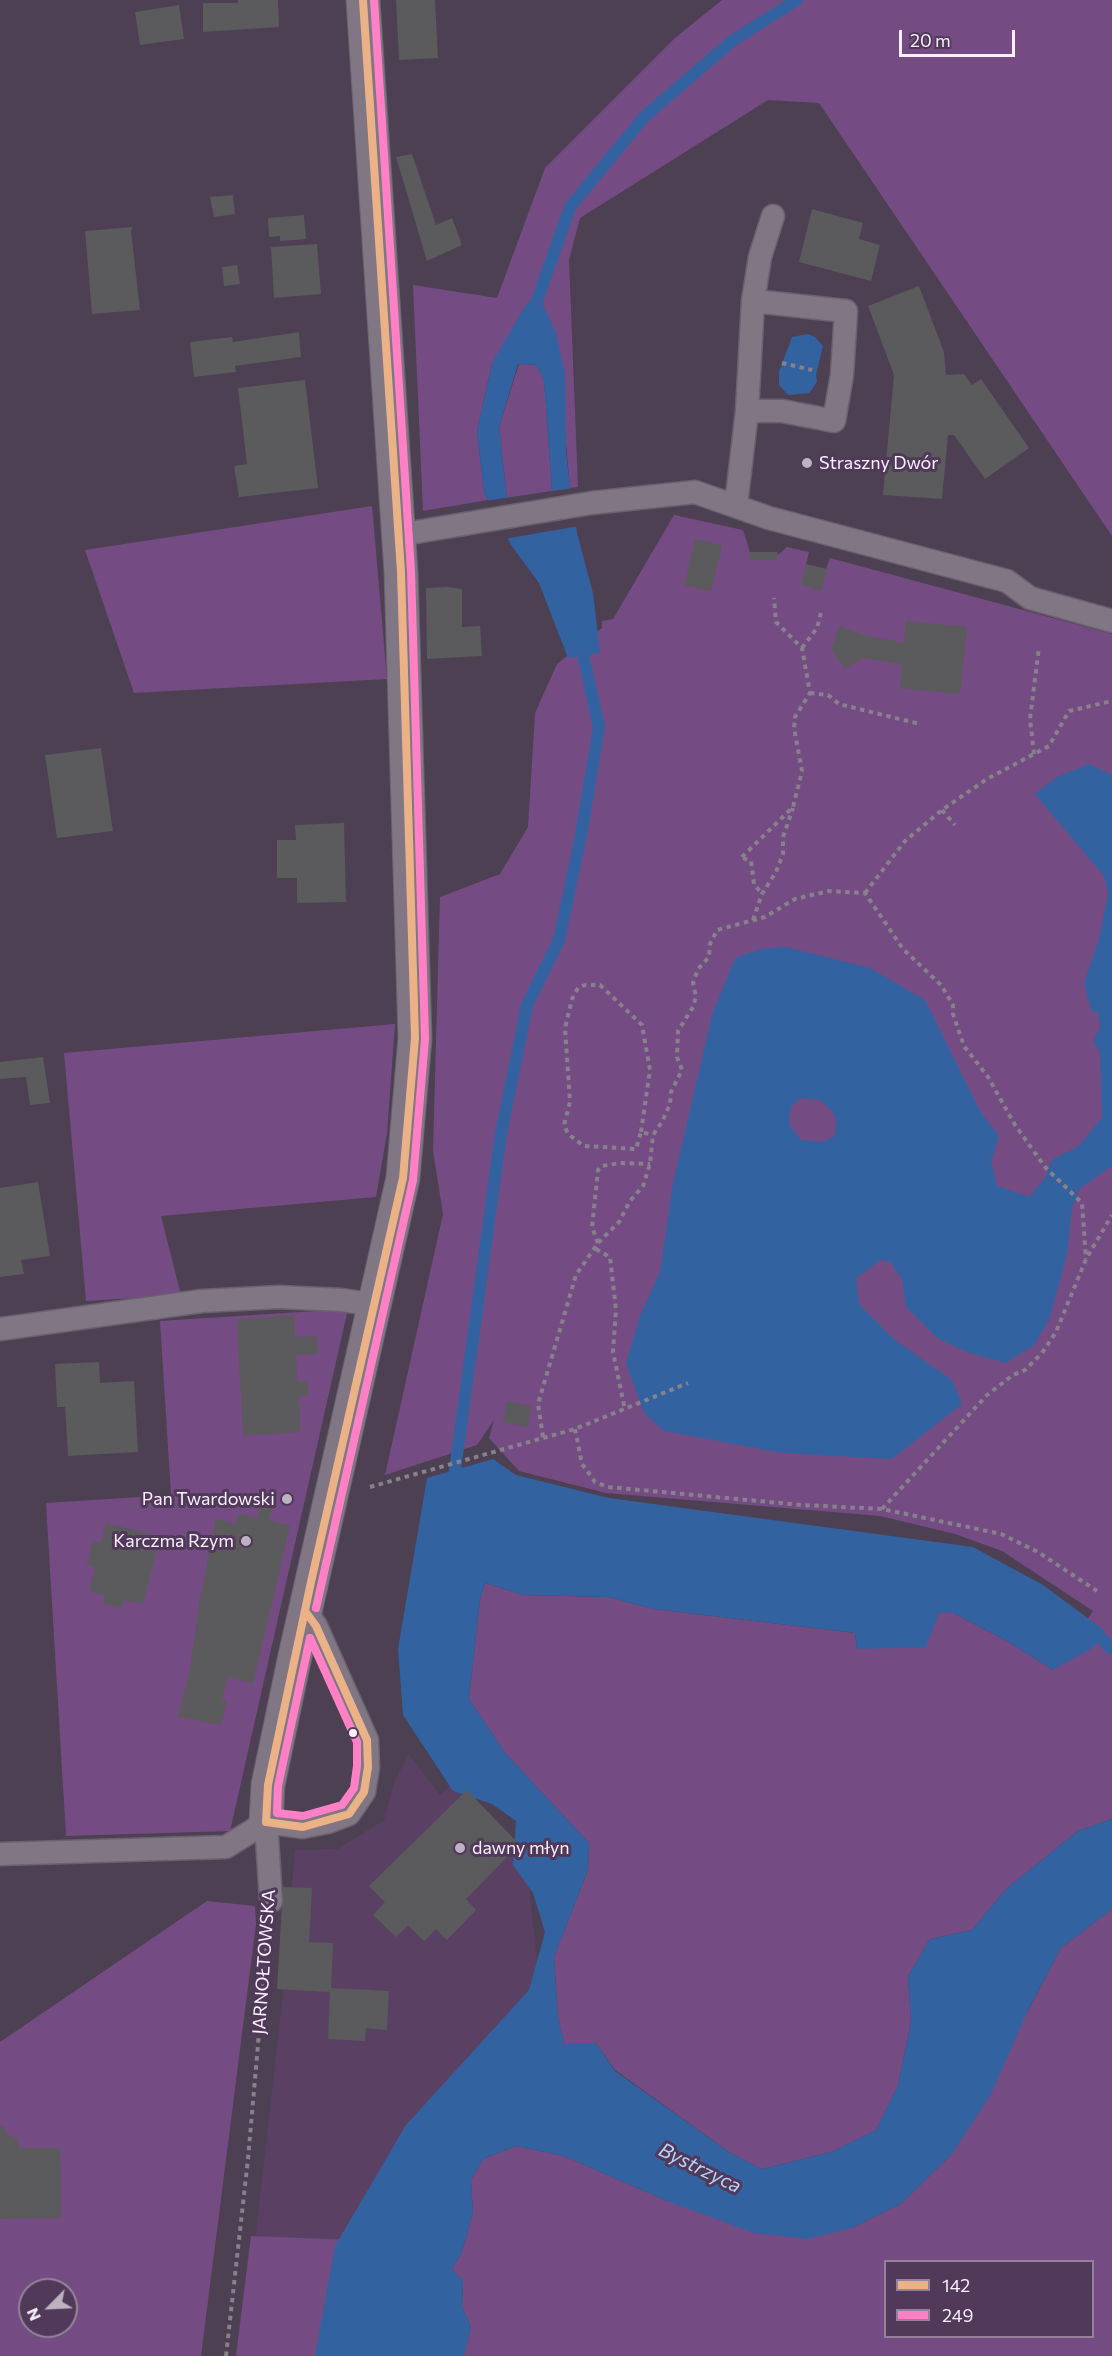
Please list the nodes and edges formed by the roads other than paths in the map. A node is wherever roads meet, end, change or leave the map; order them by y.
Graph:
1 (363, 0) edge
2 (773, 216) dead end
3 (753, 301) junction
4 (747, 411) junction
5 (736, 505) junction
6 (398, 535) junction
7 (1112, 621) edge
8 (375, 1305) junction
9 (0, 1329) edge
10 (305, 1611) junction
11 (266, 1822) junction
12 (0, 1854) edge
13 (271, 1901) road end

1 - 6 street, JARNOŁTOWSKA
2 - 3 lane
3 - 4 lane
3 - 4 lane
4 - 5 lane
5 - 6 lane
5 - 7 lane
6 - 8 street, JARNOŁTOWSKA
8 - 9 lane
8 - 10 street, JARNOŁTOWSKA
10 - 11 street, JARNOŁTOWSKA
10 - 11 lane
11 - 12 lane
11 - 13 lane, JARNOŁTOWSKA

